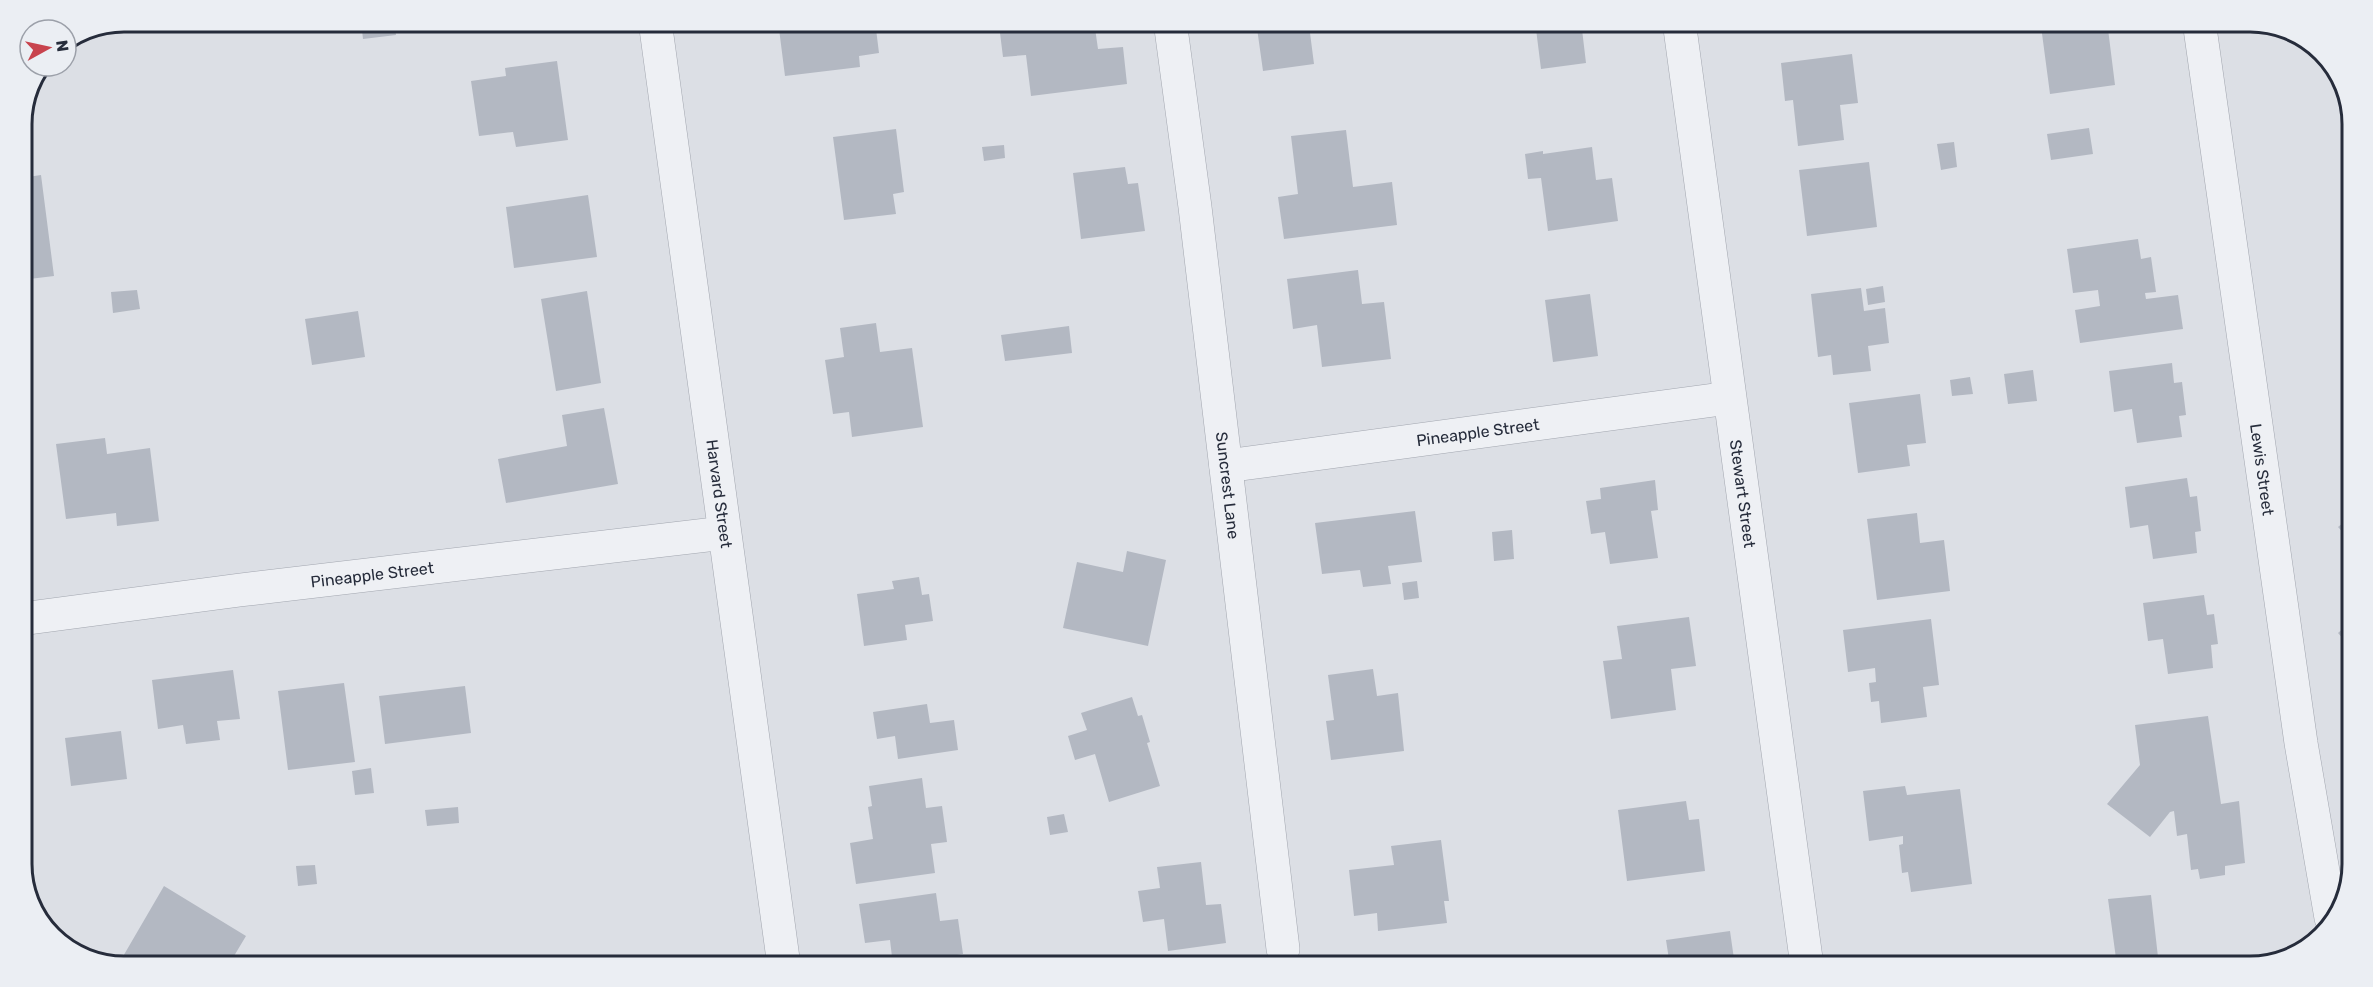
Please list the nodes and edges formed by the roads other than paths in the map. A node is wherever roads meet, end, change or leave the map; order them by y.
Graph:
1 (657, 31) edge
2 (1171, 31) edge
3 (1680, 31) edge
4 (2200, 31) edge
5 (1729, 398) junction
6 (1226, 466) junction
7 (724, 533) junction
8 (32, 618) edge
9 (2329, 908) edge
10 (1283, 949) dead end
11 (783, 956) edge
12 (1806, 956) edge

1 - 7 street, Harvard Street
2 - 6 street, Suncrest Lane
3 - 5 street, Stewart Street
4 - 9 street, Lewis Street
5 - 6 street, Pineapple Street
5 - 12 street, Stewart Street
6 - 10 street, Suncrest Lane
7 - 8 street, Pineapple Street
7 - 11 street, Harvard Street

